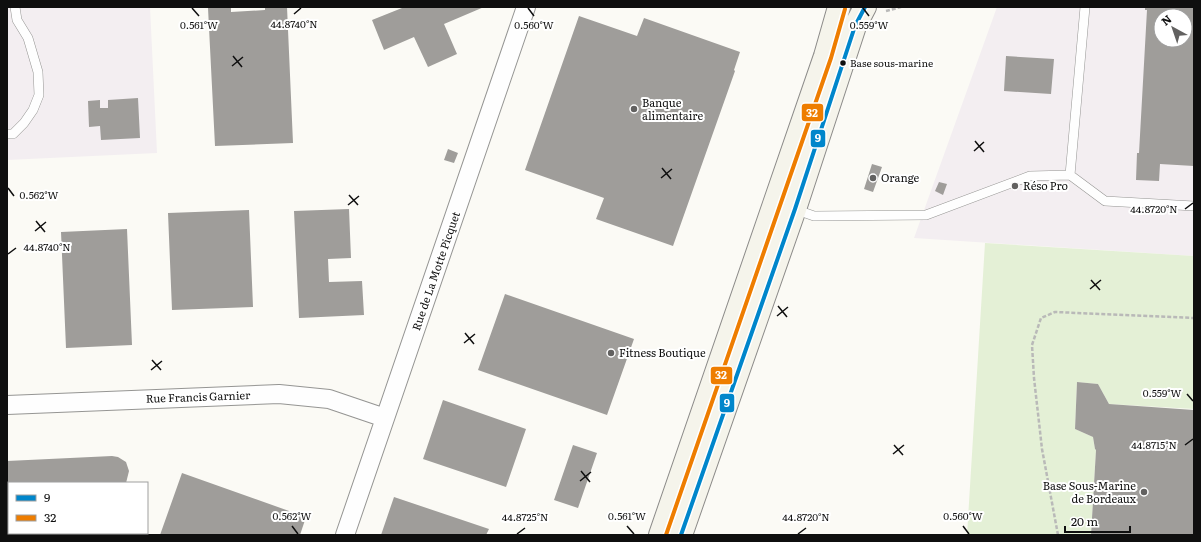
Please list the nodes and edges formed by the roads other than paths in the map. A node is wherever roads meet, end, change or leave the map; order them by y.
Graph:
1 (15, 7) edge
2 (526, 7) edge
3 (839, 7) edge
4 (865, 7) edge
5 (1085, 7) edge
6 (7, 134) edge
7 (1070, 175) junction
8 (785, 206) junction
9 (1194, 206) edge
10 (7, 405) edge
11 (385, 418) junction
12 (345, 535) edge
13 (660, 535) edge
14 (681, 535) edge

1 - 6 lane
2 - 11 street, Rue de La Motte Picquet
3 - 8 main road
4 - 8 main road
5 - 7 lane
7 - 8 lane
7 - 9 lane
8 - 13 main road
8 - 14 main road
10 - 11 street, Rue Francis Garnier
11 - 12 street, Rue de La Motte Picquet

